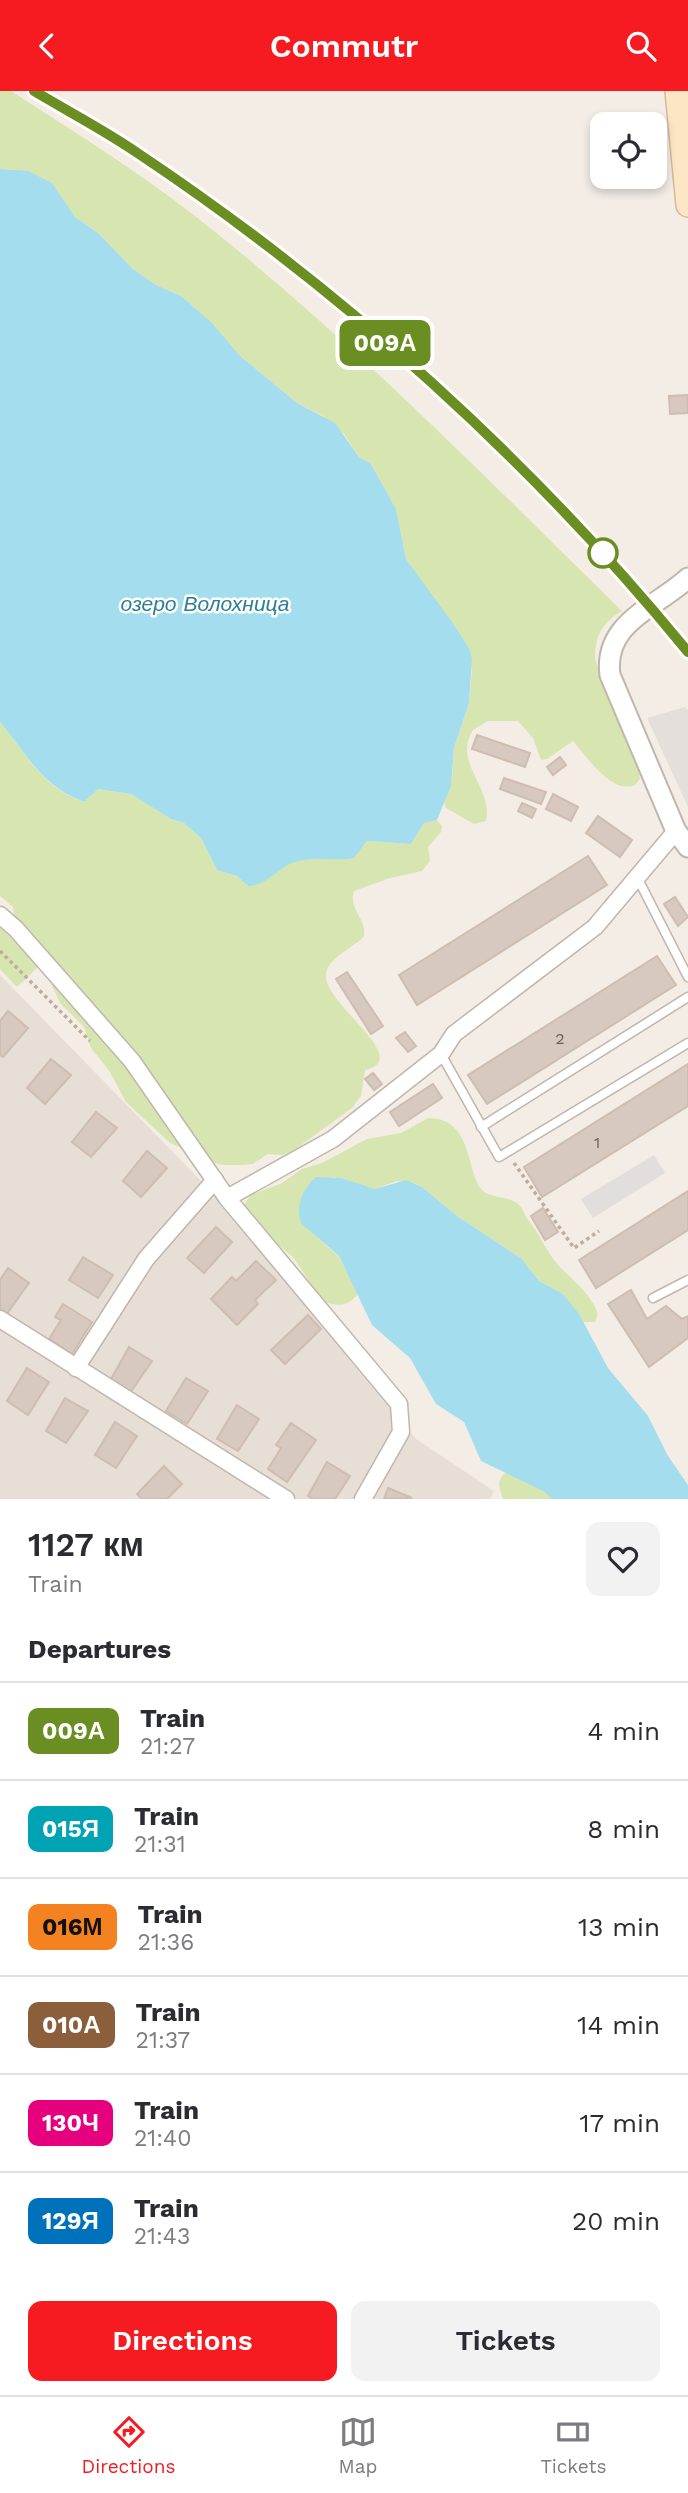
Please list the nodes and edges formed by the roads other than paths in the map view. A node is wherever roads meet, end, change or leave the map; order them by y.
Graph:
1 (677, 91) edge
2 (688, 205) edge
3 (688, 578) edge
4 (676, 831) junction
5 (688, 847) edge
6 (638, 879) junction
7 (0, 915) edge
8 (688, 977) edge
9 (688, 997) edge
10 (688, 1043) edge
11 (441, 1054) junction
12 (481, 1127) junction
13 (215, 1180) junction
14 (227, 1198) junction
15 (688, 1280) edge
16 (653, 1298) dead end
17 (0, 1319) edge
18 (76, 1368) junction
19 (286, 1499) edge
20 (363, 1499) edge

1 - 2 main road
3 - 4 street
4 - 5 street
4 - 6 street
6 - 8 lane
6 - 11 street
7 - 13 street
9 - 12 lane
10 - 12 lane
11 - 12 lane
11 - 14 street
13 - 14 street
13 - 18 street
14 - 20 street
15 - 16 lane
17 - 18 street
18 - 19 street

